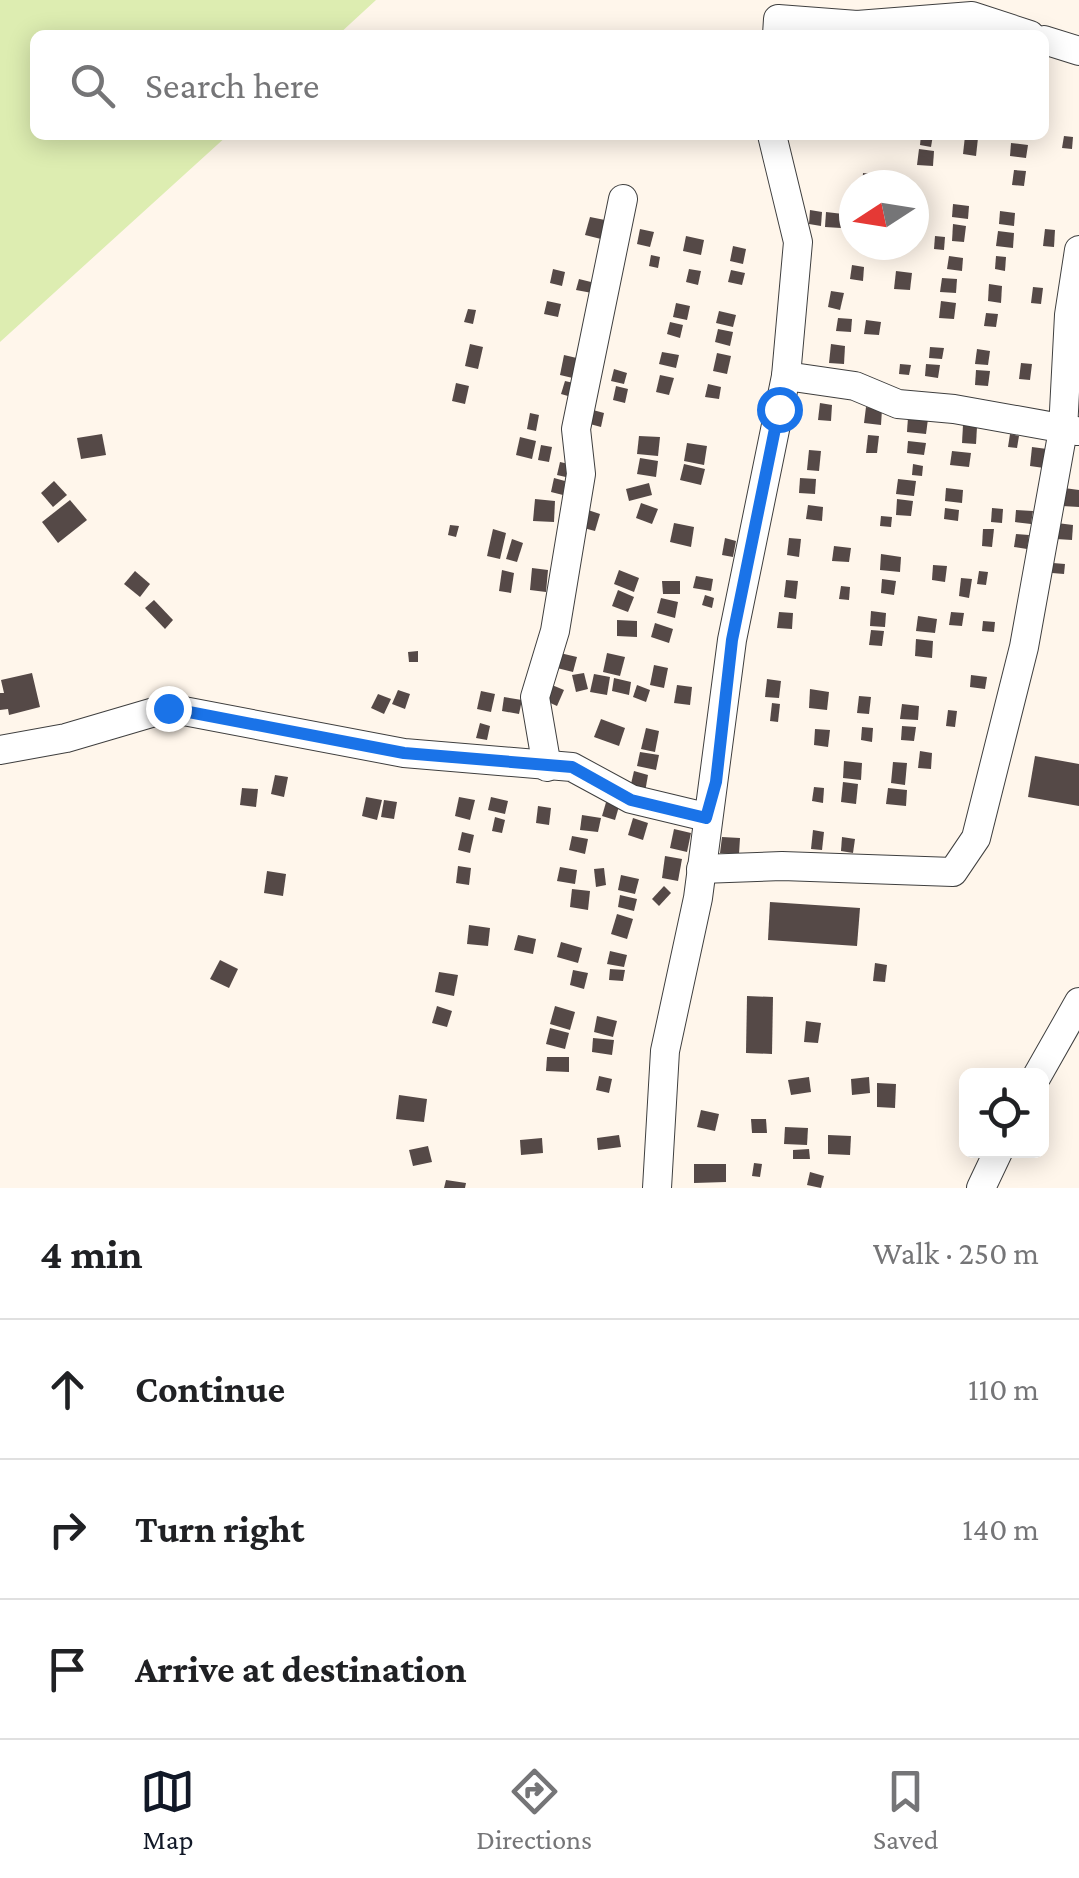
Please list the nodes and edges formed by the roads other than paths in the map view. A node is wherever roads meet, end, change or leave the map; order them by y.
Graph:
1 (777, 30) edge
2 (1015, 30) edge
3 (1049, 42) edge
4 (1079, 51) edge
5 (773, 140) edge
6 (623, 199) dead end
7 (1079, 250) edge
8 (786, 376) junction
9 (1071, 431) edge
10 (0, 750) edge
11 (547, 766) junction
12 (706, 818) junction
13 (701, 869) junction
14 (1079, 1002) edge
15 (1041, 1068) edge
16 (996, 1158) edge
17 (658, 1188) edge
18 (981, 1188) edge

1 - 2 street
3 - 4 street
5 - 8 street
6 - 11 street
7 - 9 street
8 - 9 street
8 - 12 street
9 - 13 street
10 - 11 street
11 - 12 street
12 - 13 street
13 - 17 street
14 - 15 street
16 - 18 street

